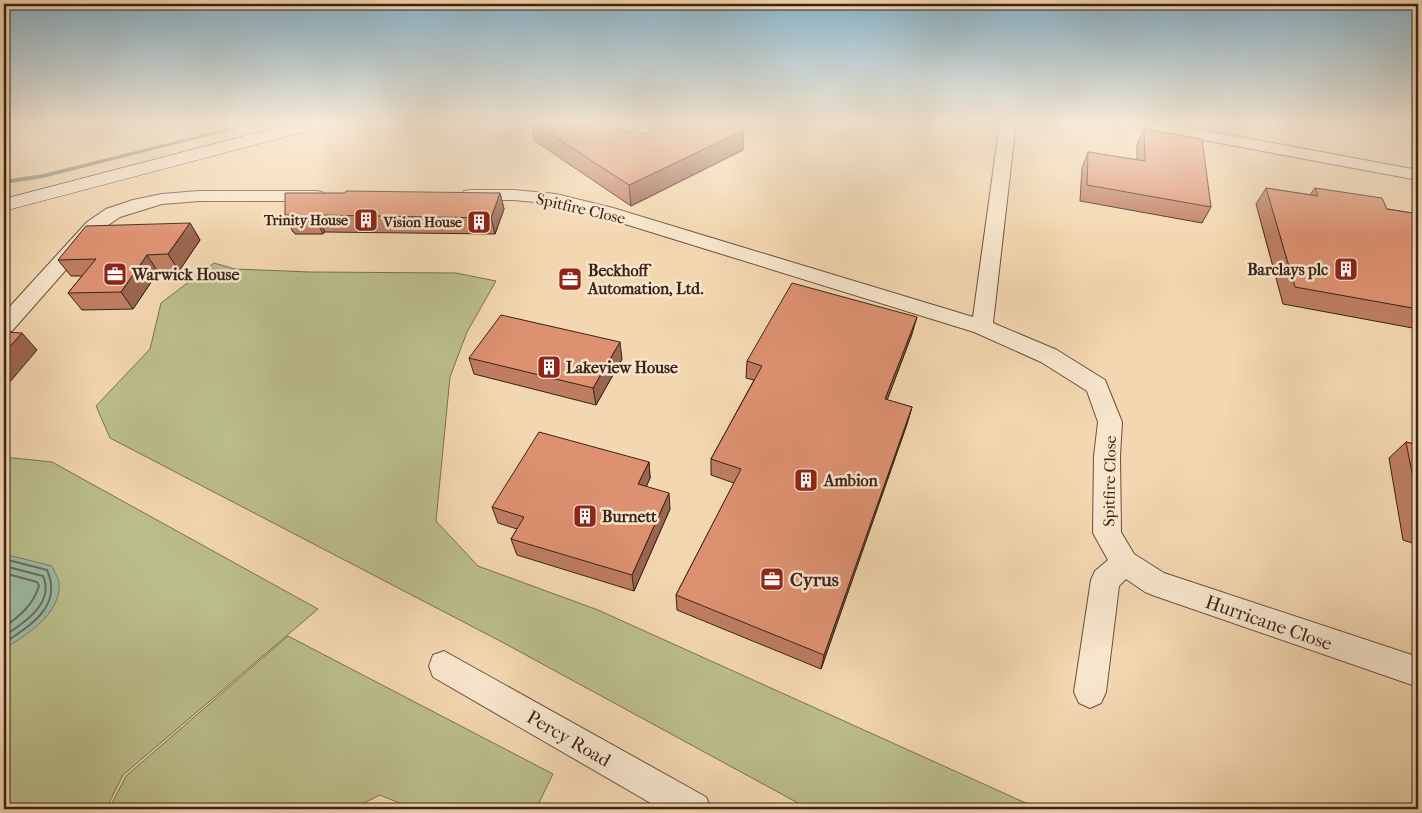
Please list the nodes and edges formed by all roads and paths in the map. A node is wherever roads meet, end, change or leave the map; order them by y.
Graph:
1 (175, 160) edge
2 (1003, 160) edge
3 (1337, 160) edge
4 (1418, 175) edge
5 (451, 195) edge
6 (335, 196) edge
7 (26, 199) junction
8 (4, 200) edge
9 (4, 205) edge
10 (4, 326) edge
11 (982, 327) junction
12 (1124, 563) junction
13 (444, 666) dead end
14 (1418, 672) edge
15 (1090, 692) dead end
16 (694, 809) edge

1 - 7 street
2 - 11 street
3 - 4 street
5 - 11 street, Spitfire Close
6 - 10 street
7 - 8 street
7 - 9 street
11 - 12 street, Spitfire Close
12 - 14 street, Hurricane Close
12 - 15 street
13 - 16 street, Percy Road

